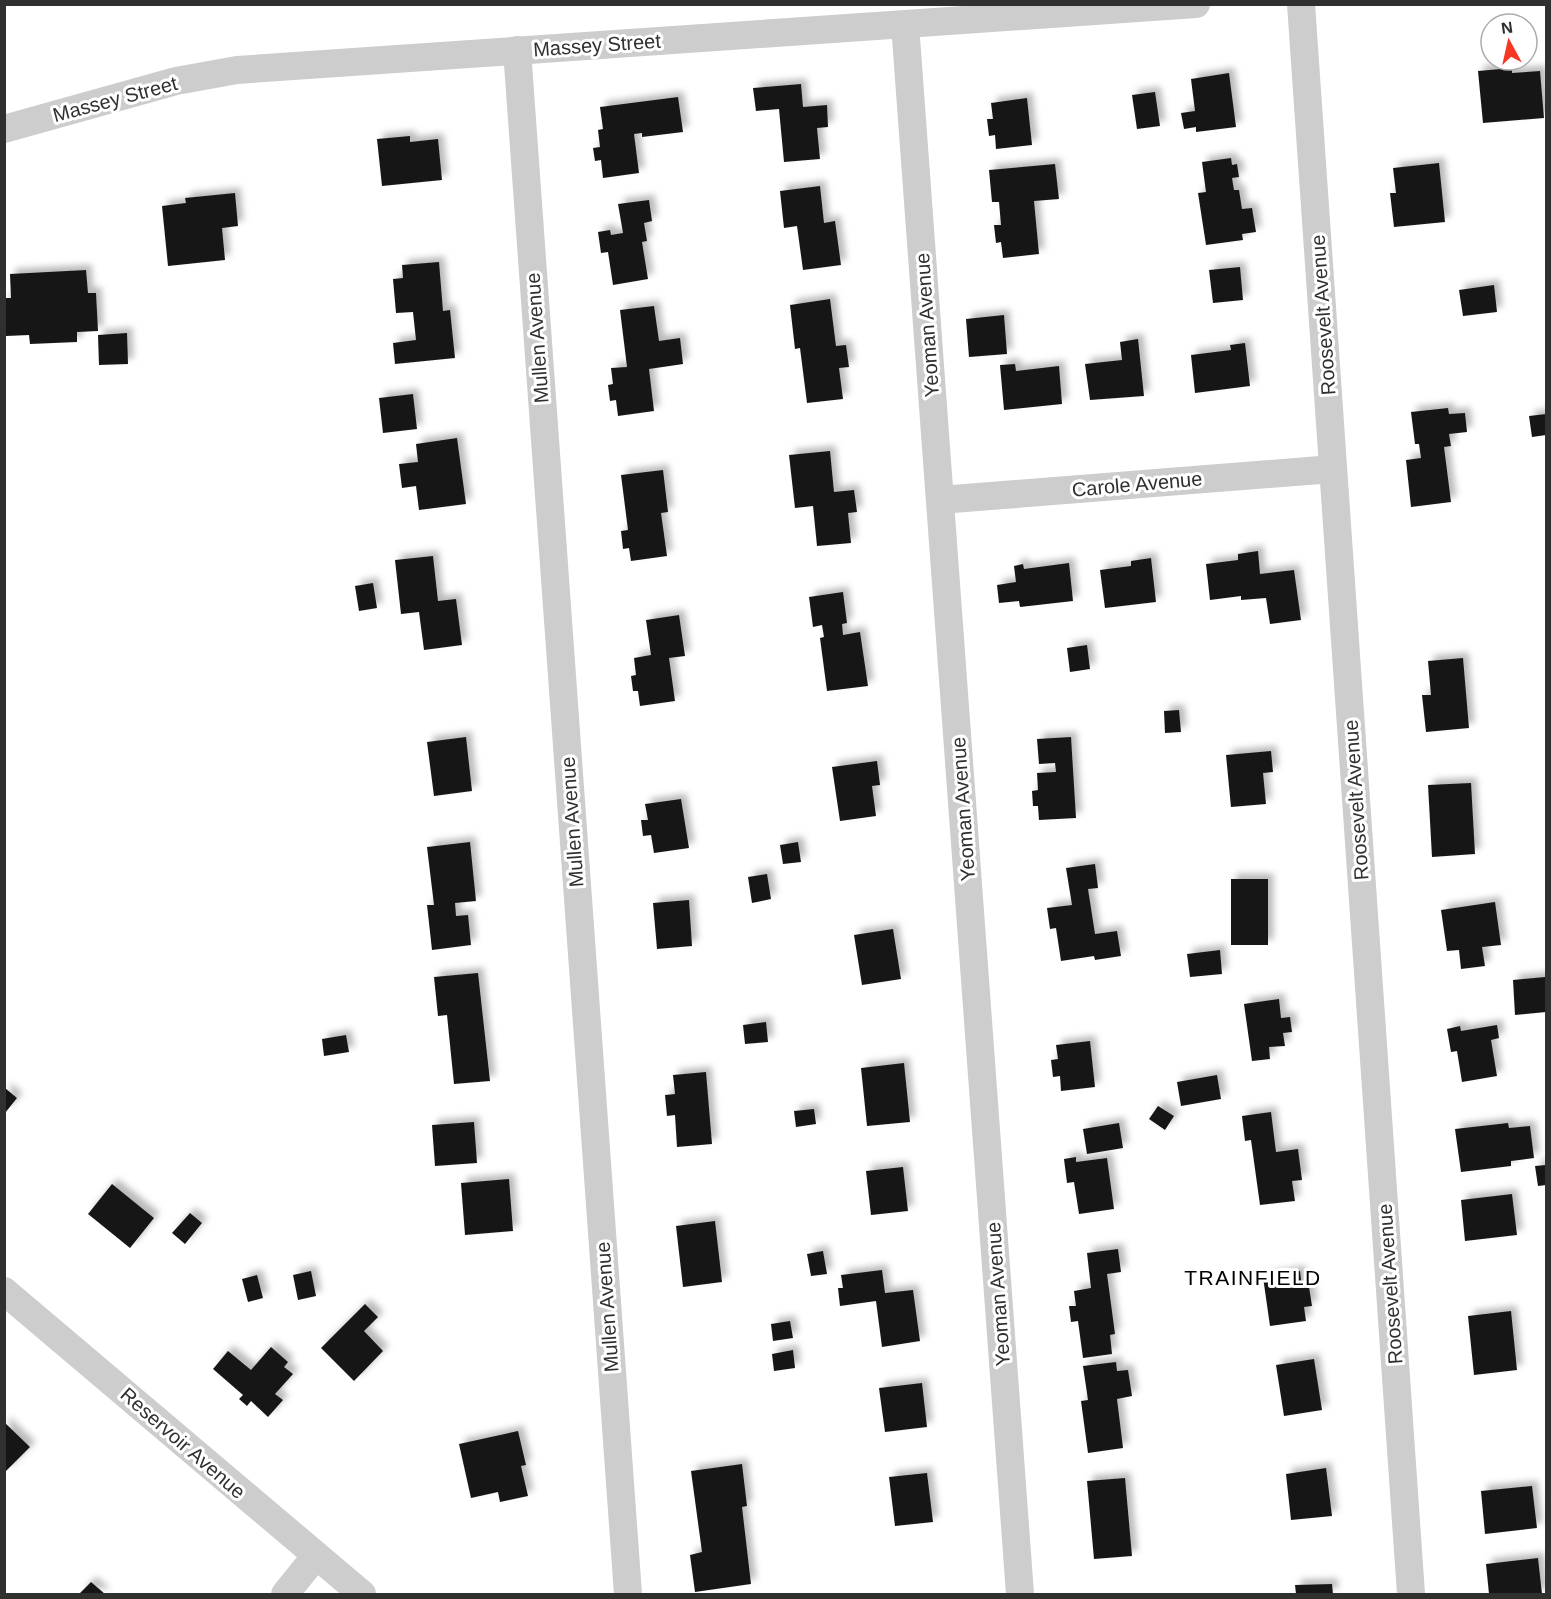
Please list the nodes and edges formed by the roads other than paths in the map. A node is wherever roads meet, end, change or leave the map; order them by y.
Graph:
1 (1196, 4) edge
2 (1301, 4) edge
3 (905, 24) junction
4 (516, 51) junction
5 (4, 129) edge
6 (1333, 468) junction
7 (940, 500) junction
8 (4, 1291) edge
9 (315, 1557) junction
10 (285, 1594) edge
11 (362, 1594) edge
12 (628, 1594) edge
13 (1020, 1594) edge
14 (1411, 1594) edge

1 - 3 street, Massey Street
2 - 6 street, Roosevelt Avenue
3 - 4 street, Massey Street
3 - 7 street, Yeoman Avenue
4 - 5 street, Massey Street
4 - 12 street, Mullen Avenue
6 - 7 street, Carole Avenue
6 - 14 street, Roosevelt Avenue
7 - 13 street, Yeoman Avenue
8 - 9 street, Reservoir Avenue
9 - 10 street
9 - 11 street, Reservoir Avenue

